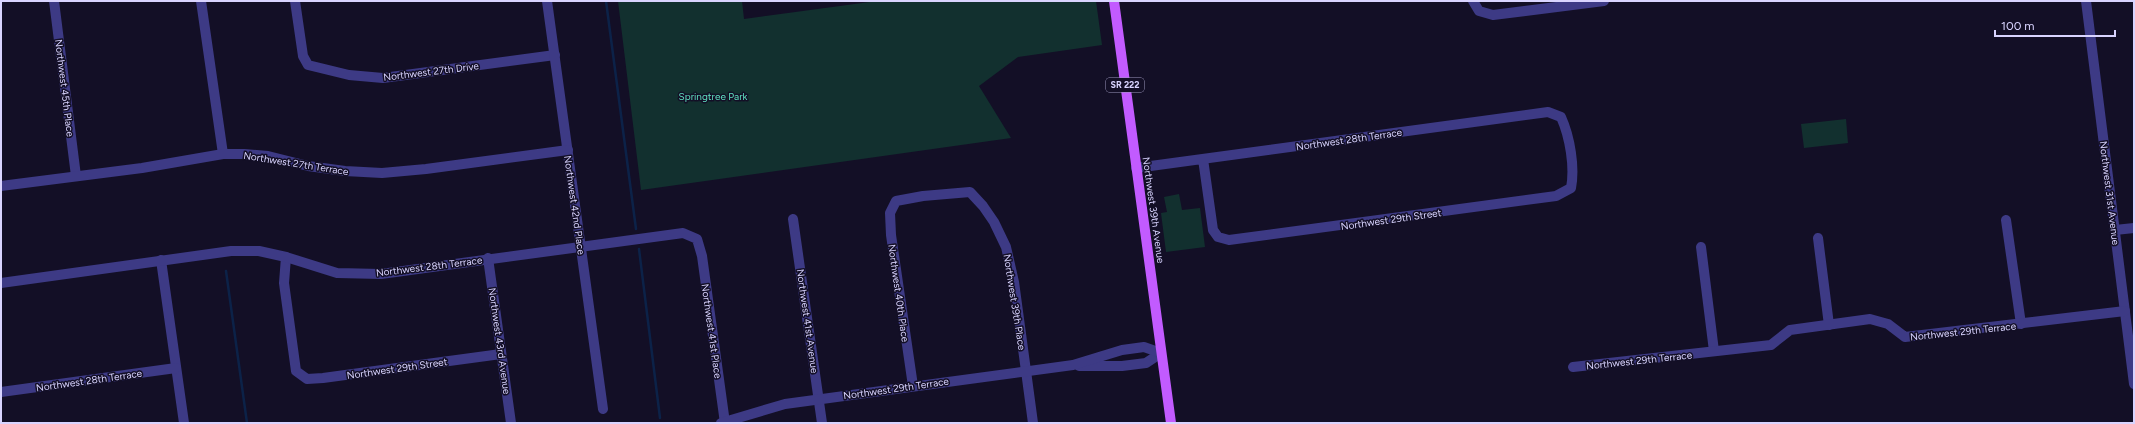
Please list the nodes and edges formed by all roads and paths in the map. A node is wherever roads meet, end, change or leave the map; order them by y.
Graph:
1 (54, 1) edge
2 (201, 1) edge
3 (295, 1) edge
4 (547, 1) edge
5 (1114, 1) edge
6 (1473, 1) edge
7 (1604, 1) edge
8 (2086, 1) edge
9 (555, 55) junction
10 (568, 150) junction
11 (223, 154) junction
12 (1203, 159) junction
13 (1136, 168) junction
14 (76, 176) junction
15 (1, 186) edge
16 (1571, 188) joint
17 (896, 201) joint
18 (793, 218) dead end
19 (2006, 220) dead end
20 (2134, 228) edge
21 (2115, 230) junction
22 (1818, 238) dead end
23 (697, 239) joint
24 (581, 246) junction
25 (1700, 247) dead end
26 (286, 257) junction
27 (488, 258) junction
28 (161, 260) junction
29 (1, 283) edge
30 (2125, 311) junction
31 (2021, 324) junction
32 (1829, 325) junction
33 (1714, 352) junction
34 (1161, 353) junction
35 (501, 354) junction
36 (1073, 365) junction
37 (1573, 367) dead end
38 (176, 368) junction
39 (1026, 371) junction
40 (2134, 384) edge
41 (913, 386) junction
42 (1, 392) edge
43 (819, 399) junction
44 (603, 409) dead end
45 (723, 422) edge
46 (184, 423) edge
47 (511, 423) edge
48 (822, 423) edge
49 (1033, 423) edge
50 (1171, 423) edge

1 - 14 street, Northwest 45th Place
2 - 11 street
3 - 9 street, Northwest 27th Drive
4 - 9 street, Northwest 42nd Place
5 - 13 main road, Northwest 39th Avenue / SR 222
6 - 7 street
8 - 21 street, Northwest 31st Avenue
9 - 10 street, Northwest 42nd Place
10 - 11 street, Northwest 27th Terrace
10 - 24 street, Northwest 42nd Place
11 - 14 street, Northwest 27th Terrace
12 - 13 street, Northwest 28th Terrace
12 - 16 street, Northwest 28th Terrace
12 - 16 street, Northwest 29th Street
13 - 34 main road, Northwest 39th Avenue / SR 222
14 - 15 street, Northwest 27th Terrace
17 - 39 street, Northwest 39th Place
17 - 41 street, Northwest 40th Place
18 - 43 street, Northwest 41st Avenue
19 - 31 street
20 - 21 street
21 - 30 street, Northwest 31st Avenue
22 - 32 street
23 - 24 street, Northwest 28th Terrace
23 - 45 street, Northwest 41st Place
24 - 27 street, Northwest 28th Terrace
24 - 44 street, Northwest 42nd Place
25 - 33 street
26 - 27 street, Northwest 28th Terrace
26 - 28 street, Northwest 28th Terrace
26 - 35 street, Northwest 29th Street
27 - 35 street, Northwest 43rd Avenue
28 - 29 street, Northwest 28th Terrace
28 - 38 street
30 - 31 street, Northwest 29th Terrace
30 - 40 street, Northwest 31st Avenue
31 - 32 street, Northwest 29th Terrace
32 - 33 street, Northwest 29th Terrace
33 - 37 street, Northwest 29th Terrace
34 - 36 street, Northwest 29th Terrace
34 - 36 street, Northwest 29th Terrace
34 - 50 main road, Northwest 39th Avenue / SR 222
35 - 47 street, Northwest 43rd Avenue
36 - 39 street, Northwest 29th Terrace
38 - 42 street, Northwest 28th Terrace
38 - 46 street
39 - 41 street, Northwest 29th Terrace
39 - 49 street, Northwest 39th Place
41 - 43 street, Northwest 29th Terrace
43 - 45 street, Northwest 29th Terrace
43 - 48 street, Northwest 41st Avenue

